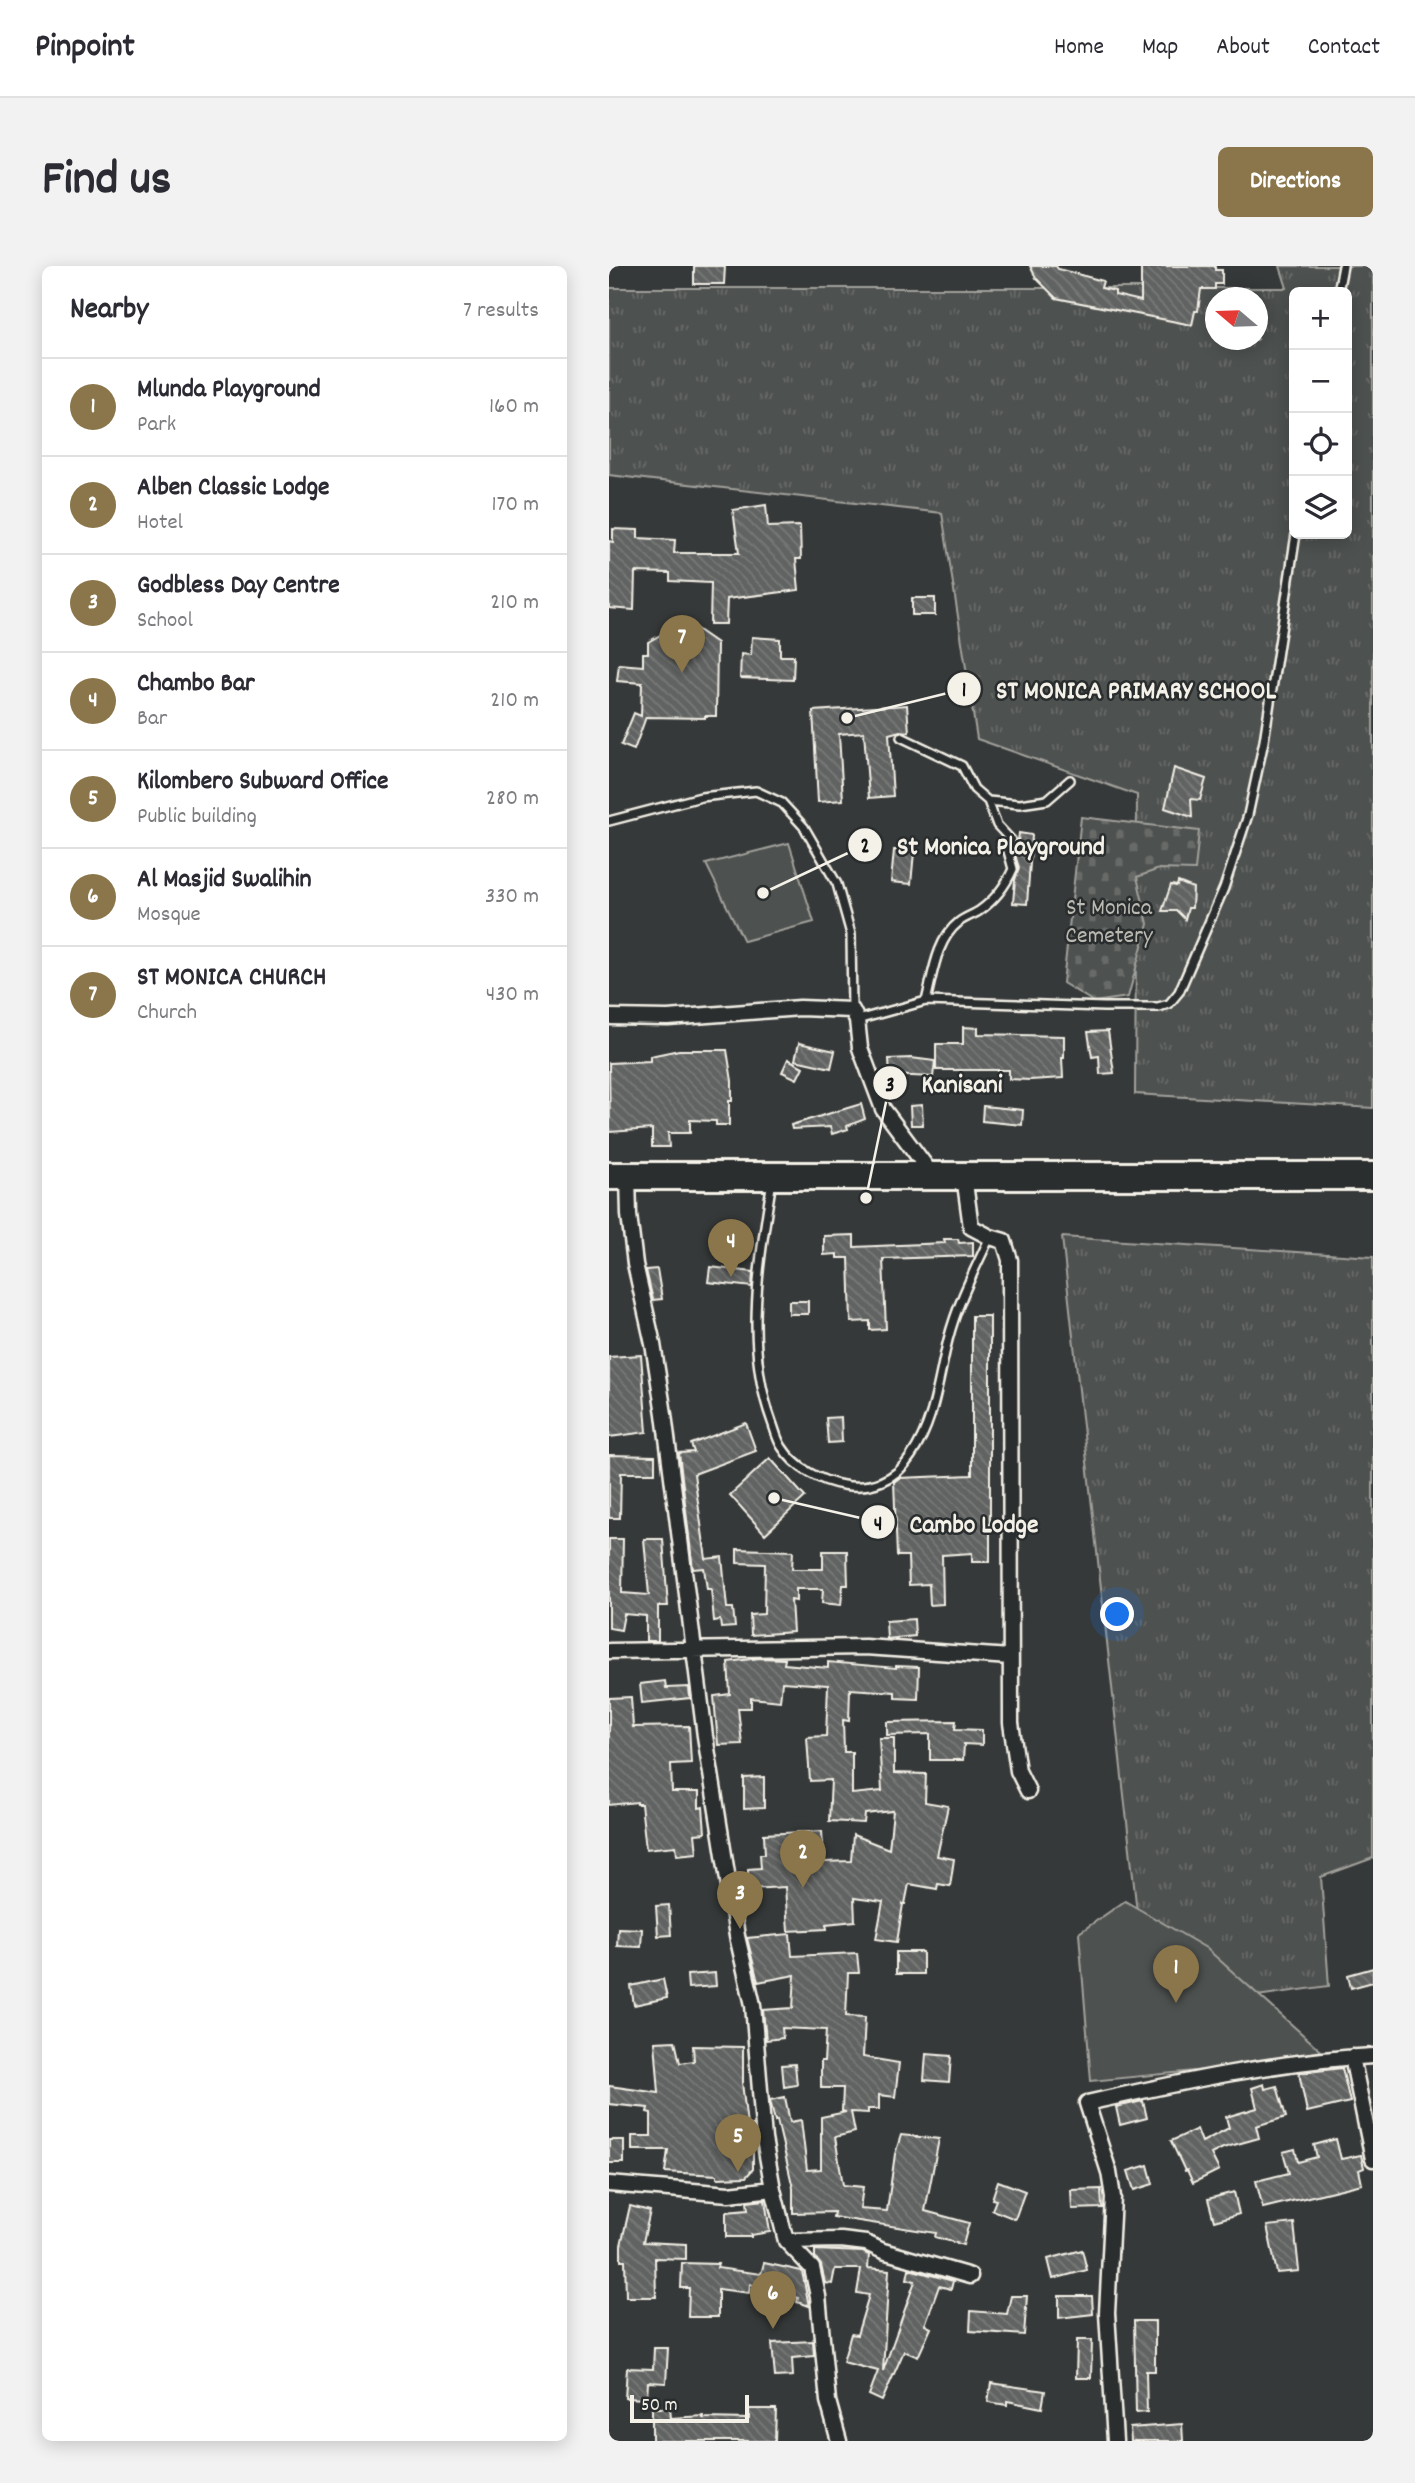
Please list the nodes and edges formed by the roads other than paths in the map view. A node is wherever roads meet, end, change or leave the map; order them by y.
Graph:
1 (1343, 266) edge
2 (1339, 287) edge
3 (1295, 539) edge
4 (901, 737) dead end
5 (1070, 780) dead end
6 (988, 801) junction
7 (609, 821) edge
8 (926, 1001) junction
9 (855, 1015) junction
10 (609, 1017) edge
11 (619, 1176) edge
12 (772, 1176) junction
13 (933, 1176) junction
14 (964, 1176) junction
15 (1373, 1176) edge
16 (990, 1237) junction
17 (694, 1648) junction
18 (609, 1651) edge
19 (1010, 1657) junction
20 (1028, 1791) dead end
21 (1373, 2056) edge
22 (1352, 2057) junction
23 (1373, 2158) edge
24 (609, 2184) edge
25 (772, 2189) junction
26 (786, 2241) junction
27 (970, 2276) dead end
28 (839, 2441) edge
29 (1115, 2441) edge

1 - 2 lane
3 - 8 lane
4 - 6 lane
5 - 6 lane
6 - 8 lane
7 - 9 lane
8 - 9 lane
9 - 10 street
9 - 13 street
11 - 12 highway
11 - 17 street
12 - 13 highway
12 - 16 lane
13 - 14 highway
14 - 15 highway
14 - 16 street
16 - 19 street
17 - 18 street
17 - 19 street
17 - 25 street
19 - 20 street
21 - 22 street
22 - 23 street
22 - 29 street
24 - 25 street
25 - 26 street
26 - 27 street
26 - 28 street

